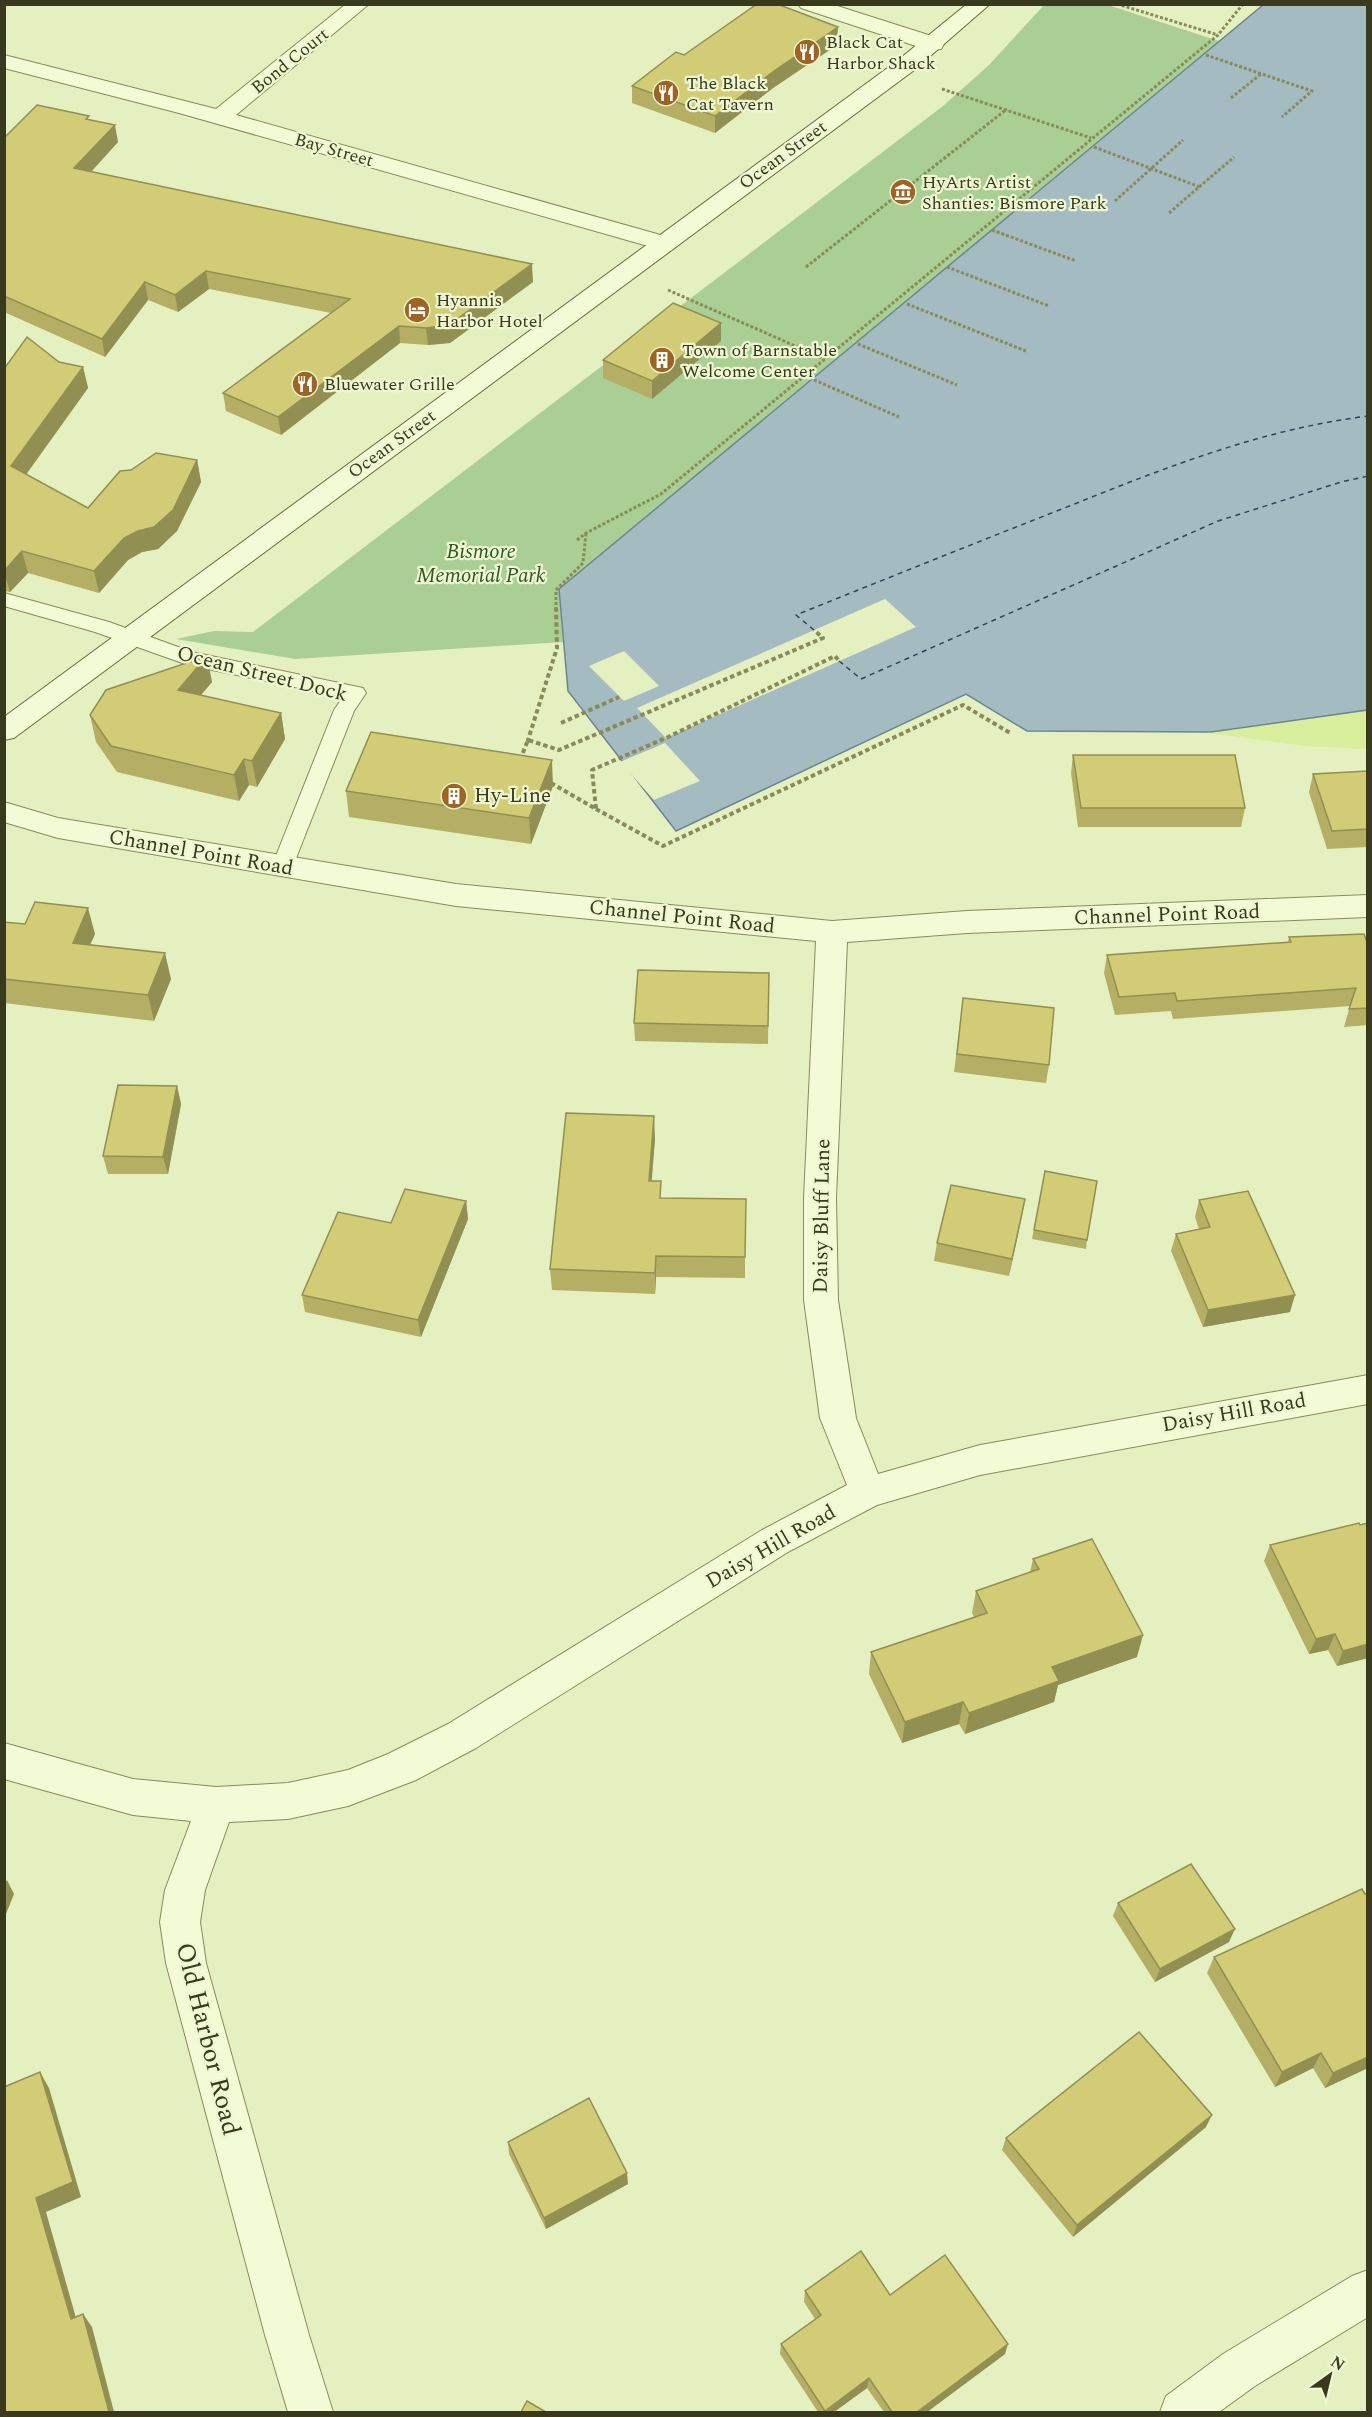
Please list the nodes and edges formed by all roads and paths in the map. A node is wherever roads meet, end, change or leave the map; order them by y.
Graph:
1 (359, 4) edge
2 (808, 4) edge
3 (980, 4) edge
4 (1118, 4) edge
5 (1243, 4) edge
6 (1218, 35) junction
7 (933, 44) junction
8 (1206, 55) dead end
9 (4, 61) edge
10 (905, 66) junction
11 (1262, 74) junction
12 (1231, 98) dead end
13 (1006, 110) junction
14 (220, 117) junction
15 (1282, 117) dead end
16 (1091, 138) junction
17 (1183, 140) dead end
18 (1094, 147) dead end
19 (1234, 158) dead end
20 (1151, 168) junction
21 (1200, 187) junction
22 (1115, 201) dead end
23 (1169, 213) dead end
24 (992, 230) dead end
25 (663, 243) junction
26 (1076, 261) dead end
27 (806, 267) dead end
28 (947, 267) dead end
29 (626, 271) junction
30 (907, 304) dead end
31 (1049, 306) dead end
32 (858, 344) dead end
33 (1026, 351) dead end
34 (825, 359) junction
35 (814, 380) dead end
36 (957, 385) dead end
37 (899, 417) dead end
38 (586, 533) junction
39 (577, 540) dead end
40 (4, 598) edge
41 (814, 630) dead end
42 (132, 638) junction
43 (839, 661) dead end
44 (619, 697) dead end
45 (561, 723) dead end
46 (4, 731) edge
47 (1012, 734) dead end
48 (528, 740) junction
49 (518, 766) edge
50 (547, 780) edge
51 (596, 809) junction
52 (4, 812) edge
53 (283, 866) junction
54 (1368, 906) edge
55 (832, 932) junction
56 (1368, 1389) edge
57 (868, 1492) junction
58 (5, 1762) edge
59 (216, 1805) junction
60 (1368, 2292) edge
61 (311, 2412) edge
62 (1182, 2412) edge

1 - 14 street, Bond Court
2 - 7 street
3 - 7 street, Ocean Street
4 - 6 path
5 - 6 path
6 - 16 path
7 - 10 street, Ocean Street
8 - 11 path
9 - 14 street, Bay Street
10 - 13 path
10 - 25 street, Ocean Street
11 - 12 path
11 - 15 path
13 - 16 path
13 - 27 path
14 - 25 street, Bay Street
16 - 34 path
17 - 20 path
18 - 20 path
19 - 21 path
20 - 21 path
20 - 22 path
21 - 23 path
24 - 26 path
25 - 29 street, Ocean Street
28 - 31 path
29 - 34 path
29 - 42 street, Ocean Street
30 - 33 path
32 - 36 path
34 - 38 path
35 - 37 path
38 - 39 path
38 - 48 path
40 - 42 lane
41 - 48 path
42 - 46 street, Ocean Street
42 - 53 lane, Ocean Street Dock
43 - 51 path
44 - 45 path
47 - 51 path
48 - 49 path
50 - 51 path
52 - 53 street, Channel Point Road
53 - 55 street, Channel Point Road
54 - 55 street, Channel Point Road
55 - 57 street, Daisy Bluff Lane
56 - 57 street, Daisy Hill Road
57 - 59 street, Daisy Hill Road
58 - 59 street
59 - 61 street, Old Harbor Road
60 - 62 street

